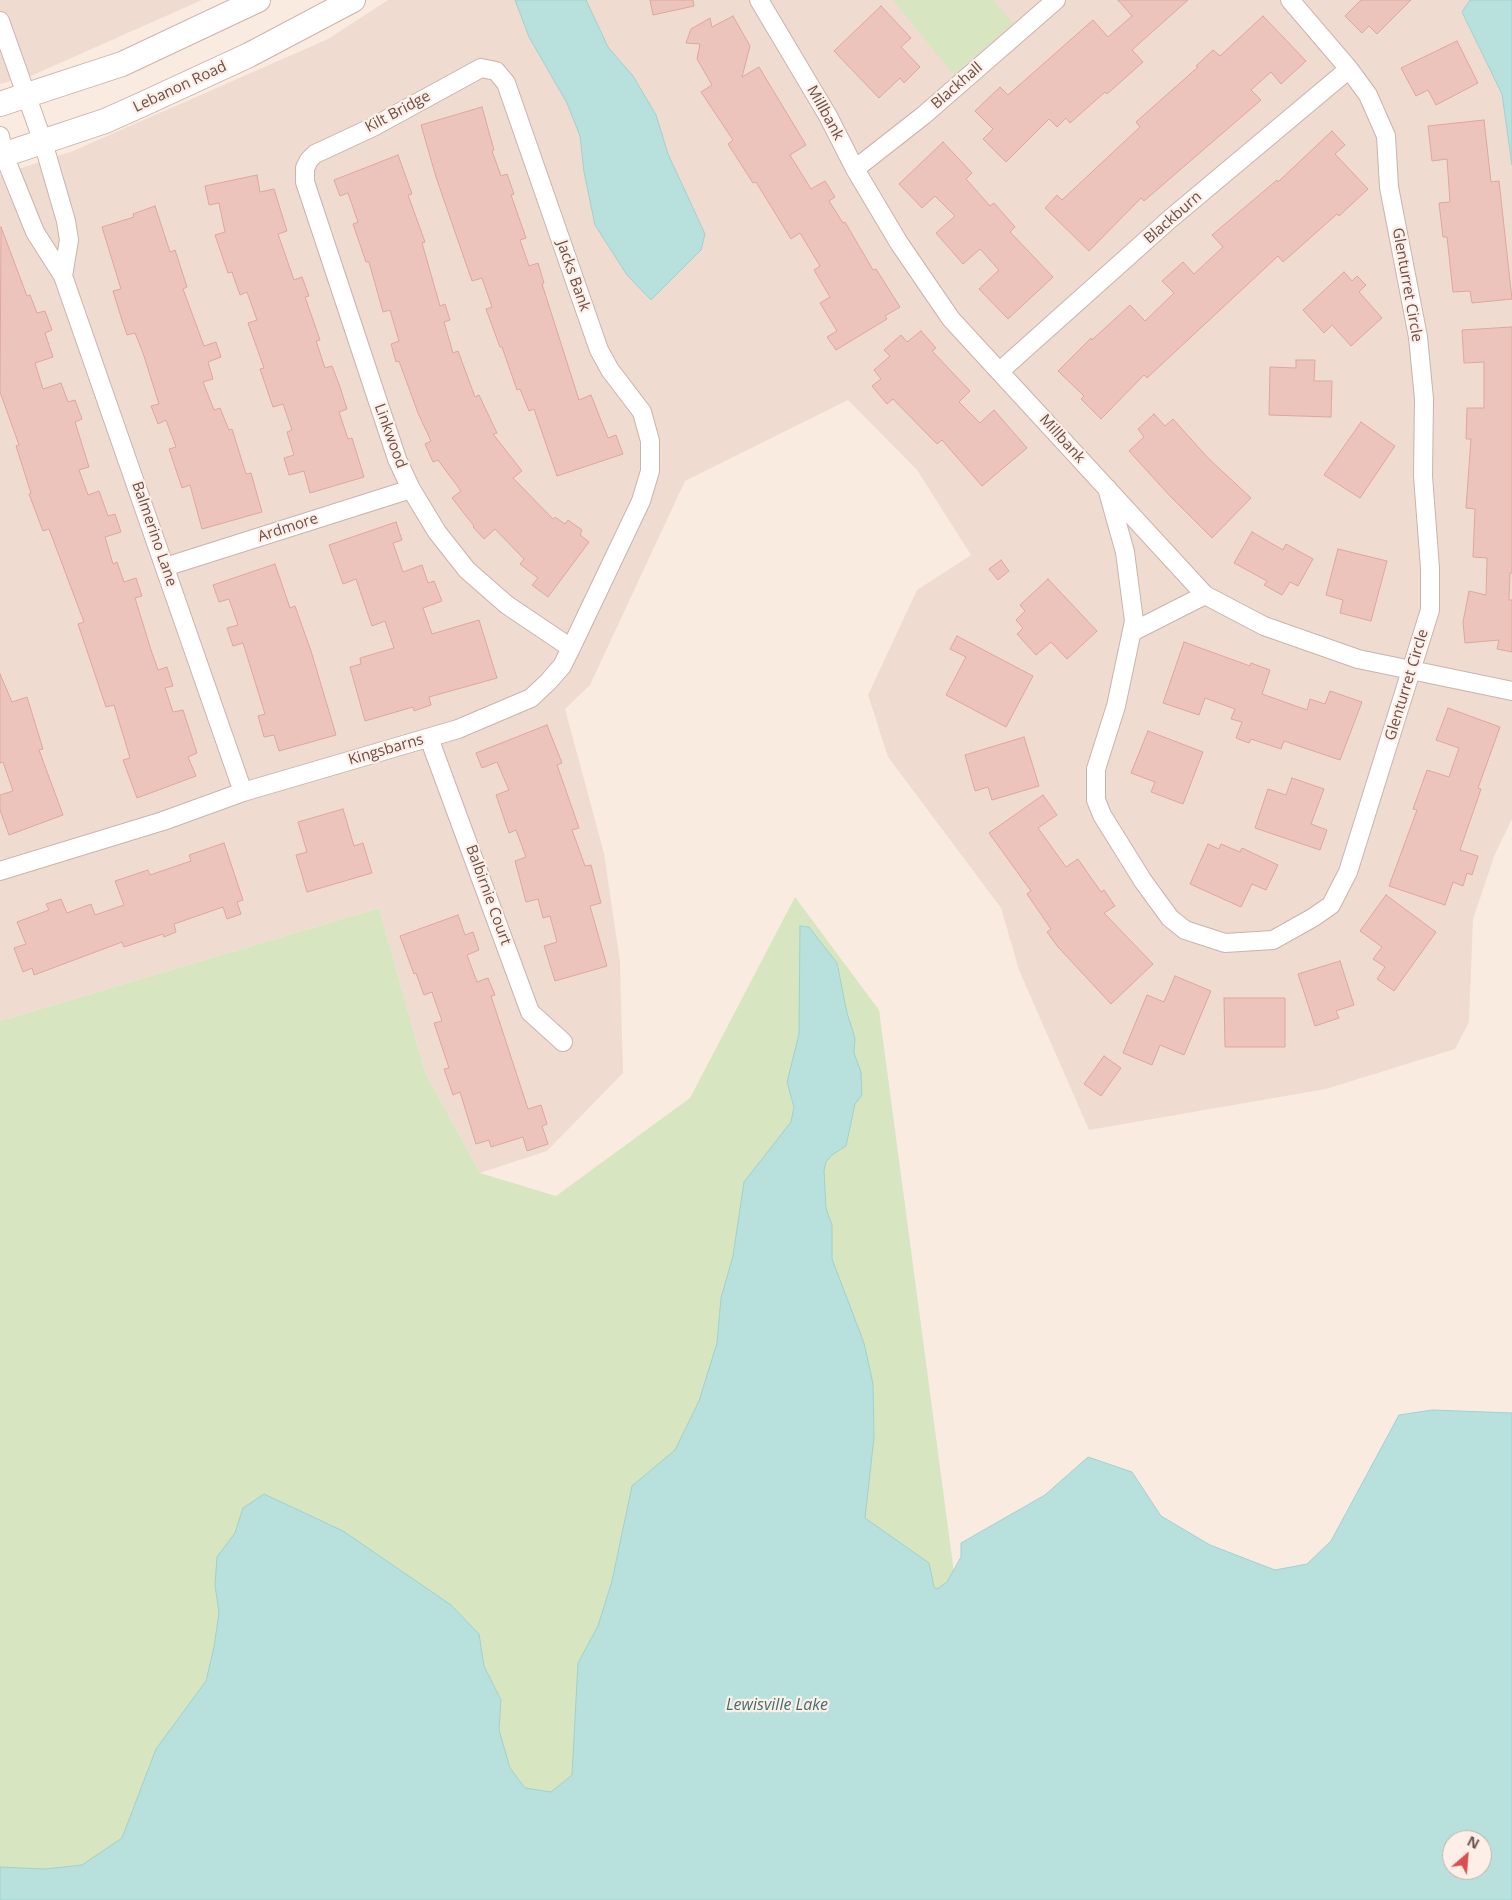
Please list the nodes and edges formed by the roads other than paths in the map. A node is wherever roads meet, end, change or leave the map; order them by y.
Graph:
1 (258, 0) edge
2 (353, 0) edge
3 (759, 0) edge
4 (1056, 0) edge
5 (1290, 0) edge
6 (0, 21) edge
7 (1349, 68) junction
8 (493, 70) joint
9 (27, 95) junction
10 (0, 104) edge
11 (42, 142) junction
12 (1, 149) edge
13 (306, 164) joint
14 (855, 169) junction
15 (63, 276) junction
16 (1000, 371) junction
17 (647, 480) joint
18 (1107, 488) junction
19 (411, 489) junction
20 (166, 567) junction
21 (1205, 595) junction
22 (1132, 632) junction
23 (571, 648) junction
24 (1412, 671) junction
25 (1512, 691) edge
26 (429, 738) junction
27 (243, 792) junction
28 (0, 871) edge
29 (563, 1042) dead end

1 - 9 main road
2 - 11 main road, Lebanon Road
3 - 14 street, Millbank
4 - 14 street, Blackhall
5 - 7 street, Glenturret Circle
6 - 9 street, Balmerino Lane
7 - 16 street, Blackburn
7 - 24 street, Glenturret Circle
8 - 13 street, Kilt Bridge
8 - 17 street, Jacks Bank
9 - 10 main road
9 - 11 street, Balmerino Lane
11 - 12 main road, Lebanon Road
11 - 15 street, Balmerino Lane
12 - 15 street, Balmerino Lane
13 - 19 street, Linkwood
14 - 16 street, Millbank
15 - 20 street, Balmerino Lane
16 - 18 street, Millbank
17 - 23 street, Kingsbarns
18 - 21 street, Millbank
18 - 22 street, Glenturret Circle
19 - 20 street, Ardmore
19 - 23 street, Linkwood
20 - 27 street, Balmerino Lane
21 - 22 street
21 - 24 street, Millbank
22 - 24 street, Glenturret Circle
23 - 26 street, Kingsbarns
24 - 25 street, Millbank
26 - 27 street, Kingsbarns
26 - 29 street, Balbirnie Court
27 - 28 street, Kingsbarns

